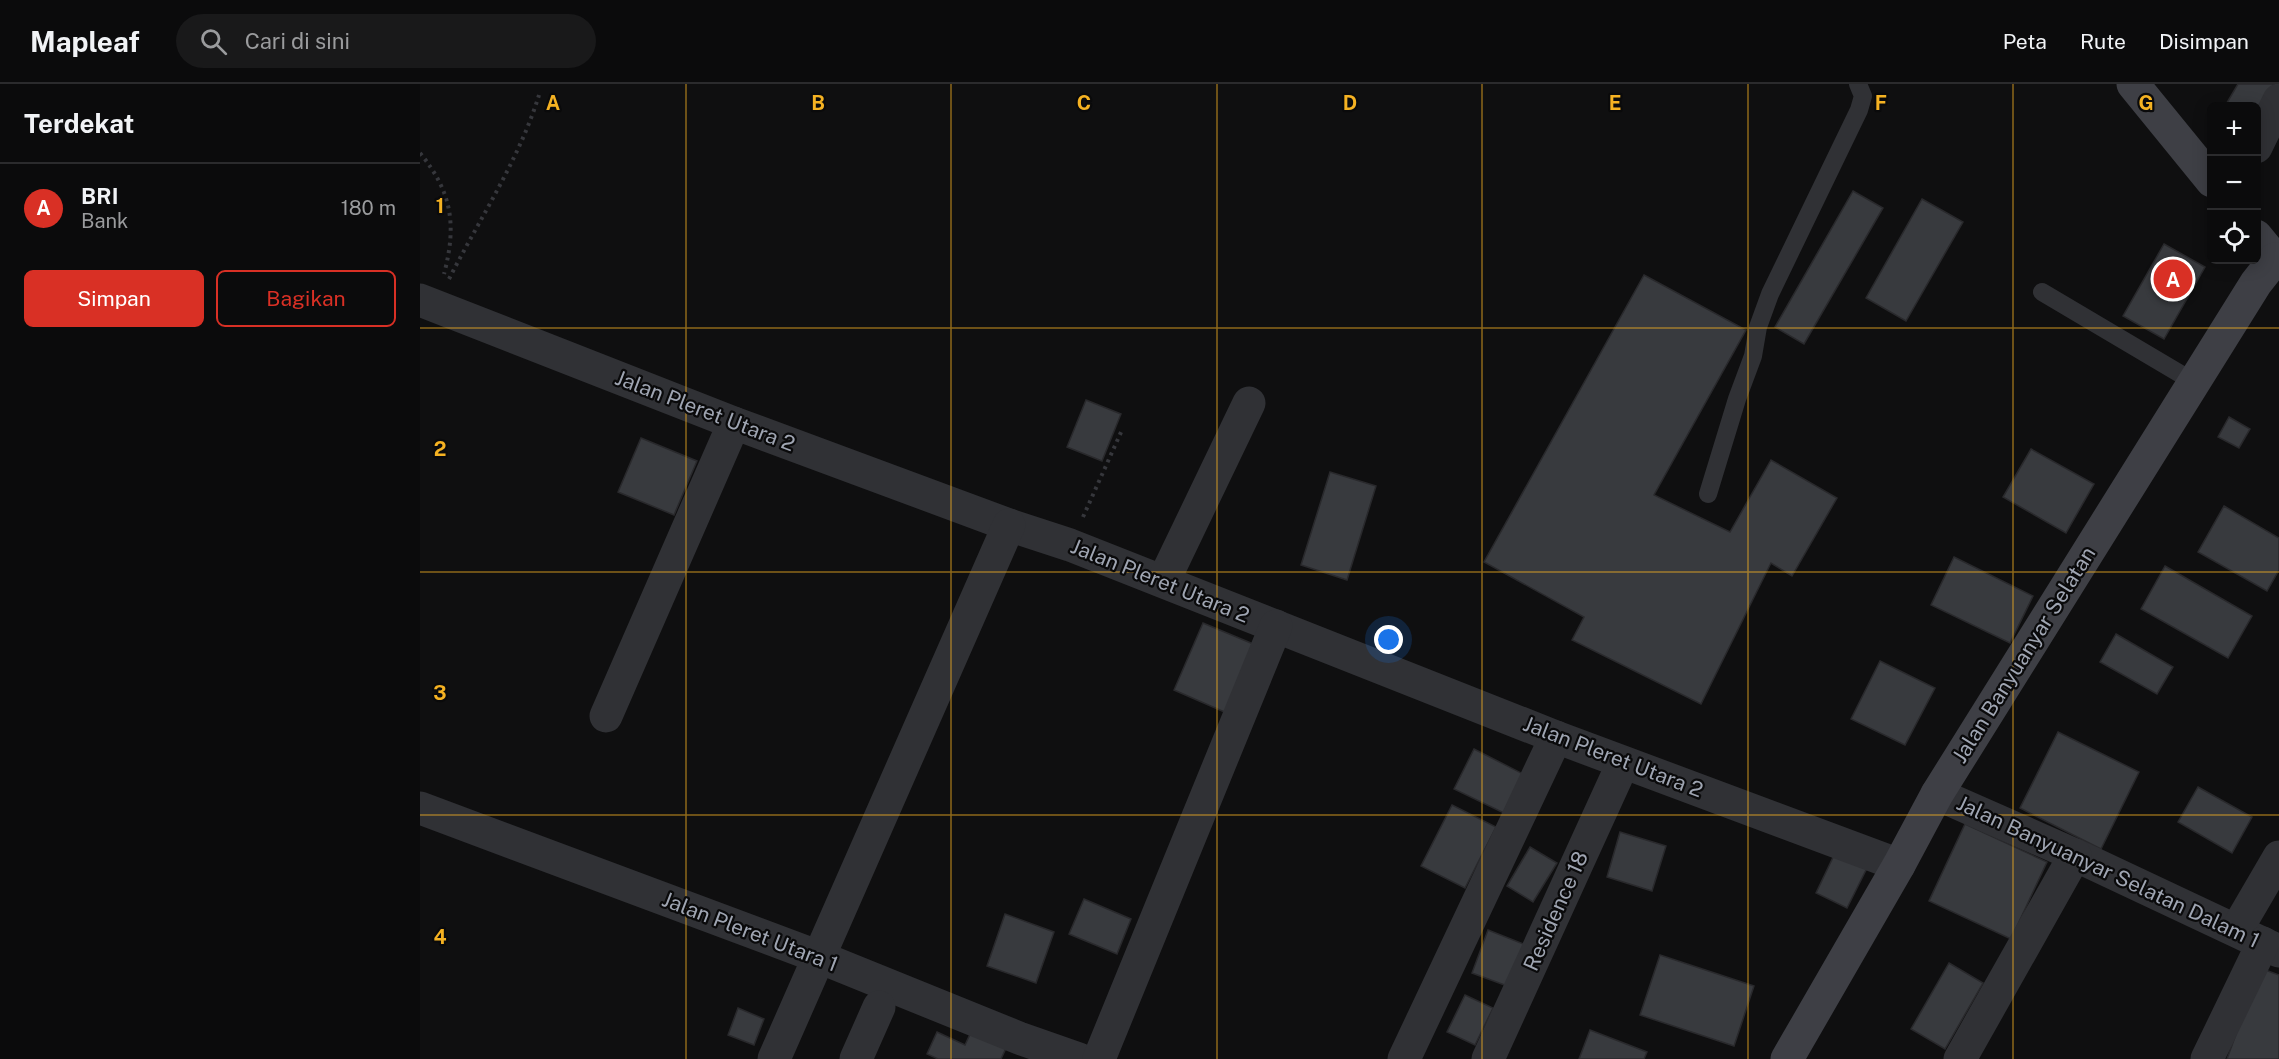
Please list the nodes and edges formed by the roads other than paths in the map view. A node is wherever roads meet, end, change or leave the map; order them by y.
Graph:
1 (1858, 84) edge
2 (2133, 84) edge
3 (2279, 100) edge
4 (2261, 137) edge
5 (2207, 176) edge
6 (2270, 253) edge
7 (2042, 292) dead end
8 (428, 303) edge
9 (2194, 382) junction
10 (1249, 403) dead end
11 (734, 423) junction
12 (1708, 494) dead end
13 (1009, 525) junction
14 (1164, 580) junction
15 (1275, 626) junction
16 (606, 716) dead end
17 (1556, 737) junction
18 (1623, 763) junction
19 (1937, 794) junction
20 (420, 808) edge
21 (2076, 855) junction
22 (2279, 857) edge
23 (1899, 865) junction
24 (2260, 941) edge
25 (819, 957) junction
26 (879, 1007) dead end
27 (1015, 1048) edge
28 (774, 1059) edge
29 (856, 1059) edge
30 (1079, 1059) edge
31 (1099, 1059) edge
32 (1404, 1059) edge
33 (1488, 1059) edge
34 (1787, 1059) edge
35 (1960, 1059) edge
36 (2207, 1059) edge

1 - 12 lane
2 - 5 street
3 - 4 street
6 - 9 street, Jalan Banyuanyar Selatan
7 - 9 lane
8 - 11 street, Jalan Pleret Utara 2
9 - 19 street, Jalan Banyuanyar Selatan
10 - 14 street
11 - 13 street, Jalan Pleret Utara 2
11 - 16 street
13 - 14 street, Jalan Pleret Utara 2
13 - 25 street
14 - 15 street, Jalan Pleret Utara 2
15 - 17 street, Jalan Pleret Utara 2
15 - 31 street
17 - 18 street, Jalan Pleret Utara 2
17 - 32 street
18 - 23 street, Jalan Pleret Utara 2
18 - 33 street, Residence 18
19 - 21 street, Jalan Banyuanyar Selatan Dalam 1
19 - 23 street, Jalan Banyuanyar Selatan
20 - 25 street, Jalan Pleret Utara 1
21 - 24 street, Jalan Banyuanyar Selatan Dalam 1
21 - 35 street
22 - 24 street
23 - 34 street, Jalan Banyuanyar Selatan
24 - 36 street
25 - 27 street, Jalan Pleret Utara 1
25 - 28 street
26 - 29 street
27 - 30 street, Jalan Pleret Utara 1

